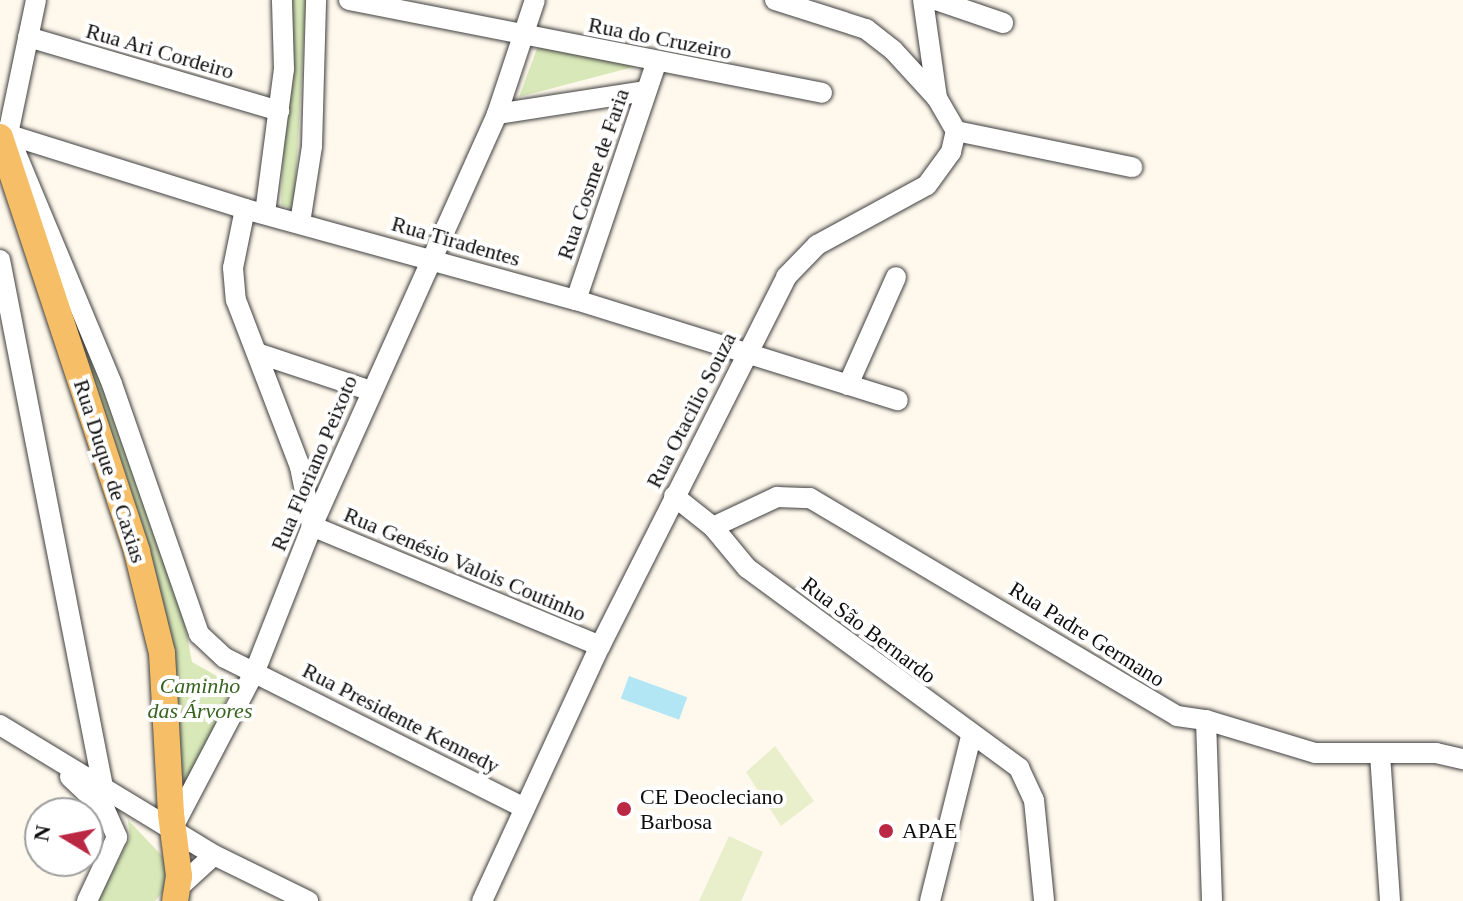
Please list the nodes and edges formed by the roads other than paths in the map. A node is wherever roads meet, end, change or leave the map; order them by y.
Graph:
1 (36, 0) edge
2 (282, 0) edge
3 (316, 0) edge
4 (349, 0) edge
5 (535, 0) edge
6 (775, 0) edge
7 (923, 0) edge
8 (936, 0) edge
9 (1003, 23) dead end
10 (526, 34) junction
11 (28, 37) junction
12 (656, 64) junction
13 (284, 69) junction
14 (314, 71) junction
15 (646, 91) junction
16 (822, 93) dead end
17 (937, 98) junction
18 (279, 111) junction
19 (497, 114) junction
20 (956, 131) junction
21 (3, 135) edge
22 (1132, 167) dead end
23 (255, 211) junction
24 (300, 223) junction
25 (429, 258) junction
26 (0, 260) edge
27 (896, 277) dead end
28 (576, 300) junction
29 (6, 326) edge
30 (257, 353) junction
31 (747, 354) junction
32 (848, 385) junction
33 (371, 391) junction
34 (898, 400) dead end
35 (674, 496) junction
36 (312, 526) junction
37 (713, 527) junction
38 (600, 646) junction
39 (255, 671) junction
40 (1206, 720) junction
41 (0, 725) edge
42 (971, 737) junction
43 (1380, 754) junction
44 (53, 759) junction
45 (1463, 759) edge
46 (103, 787) junction
47 (525, 808) junction
48 (171, 821) junction
49 (214, 855) junction
50 (177, 894) edge
51 (87, 901) edge
52 (308, 901) edge
53 (482, 901) edge
54 (930, 901) edge
55 (1044, 901) edge
56 (1212, 901) edge
57 (1390, 901) edge

1 - 11 street
2 - 13 street
3 - 14 street
4 - 10 street, Rua do Cruzeiro
5 - 10 street, Rua Floriano Peixoto
6 - 17 street
7 - 17 street
8 - 9 street
10 - 12 street, Rua do Cruzeiro
10 - 19 street, Rua Floriano Peixoto
11 - 18 street, Rua Ari Cordeiro
11 - 21 street
12 - 15 street, Rua Cosme de Faria
12 - 16 street, Rua do Cruzeiro
13 - 14 street
13 - 18 street
14 - 24 street
15 - 19 street
15 - 28 street, Rua Cosme de Faria
17 - 20 street
18 - 23 street
19 - 25 street, Rua Floriano Peixoto
20 - 22 street
20 - 31 street, Rua Otacilio Souza
21 - 23 street, Rua Tiradentes
21 - 39 street, Rua Duque de Caxias
21 - 48 main road, Rua Duque de Caxias
23 - 24 street, Rua Tiradentes
23 - 30 street
24 - 25 street, Rua Tiradentes
25 - 28 street, Rua Tiradentes
25 - 33 street, Rua Floriano Peixoto
26 - 29 street
27 - 32 street
28 - 31 street, Rua Tiradentes
29 - 46 street
30 - 33 street
30 - 36 street
31 - 32 street, Rua Tiradentes
31 - 35 street, Rua Otacilio Souza
32 - 34 street, Rua Tiradentes
33 - 36 street, Rua Floriano Peixoto
35 - 37 street, Rua São Bernardo
35 - 38 street, Rua Otacilio Souza
36 - 38 street, Rua Genésio Valois Coutinho
36 - 39 street, Rua Floriano Peixoto
37 - 40 street, Rua Padre Germano
37 - 42 street, Rua São Bernardo
38 - 47 street, Rua Otacilio Souza
39 - 47 street, Rua Presidente Kennedy
39 - 48 street, Rua Floriano Peixoto
40 - 43 street, Rua Padre Germano
40 - 56 street
41 - 44 street
42 - 54 street
42 - 55 street, Rua São Bernardo
43 - 45 street, Rua Padre Germano
43 - 57 street
44 - 46 street
44 - 51 street
46 - 48 street
47 - 53 street, Rua Otacilio Souza
48 - 49 street
48 - 50 main road, Rua Duque de Caxias
49 - 50 street
49 - 52 street

